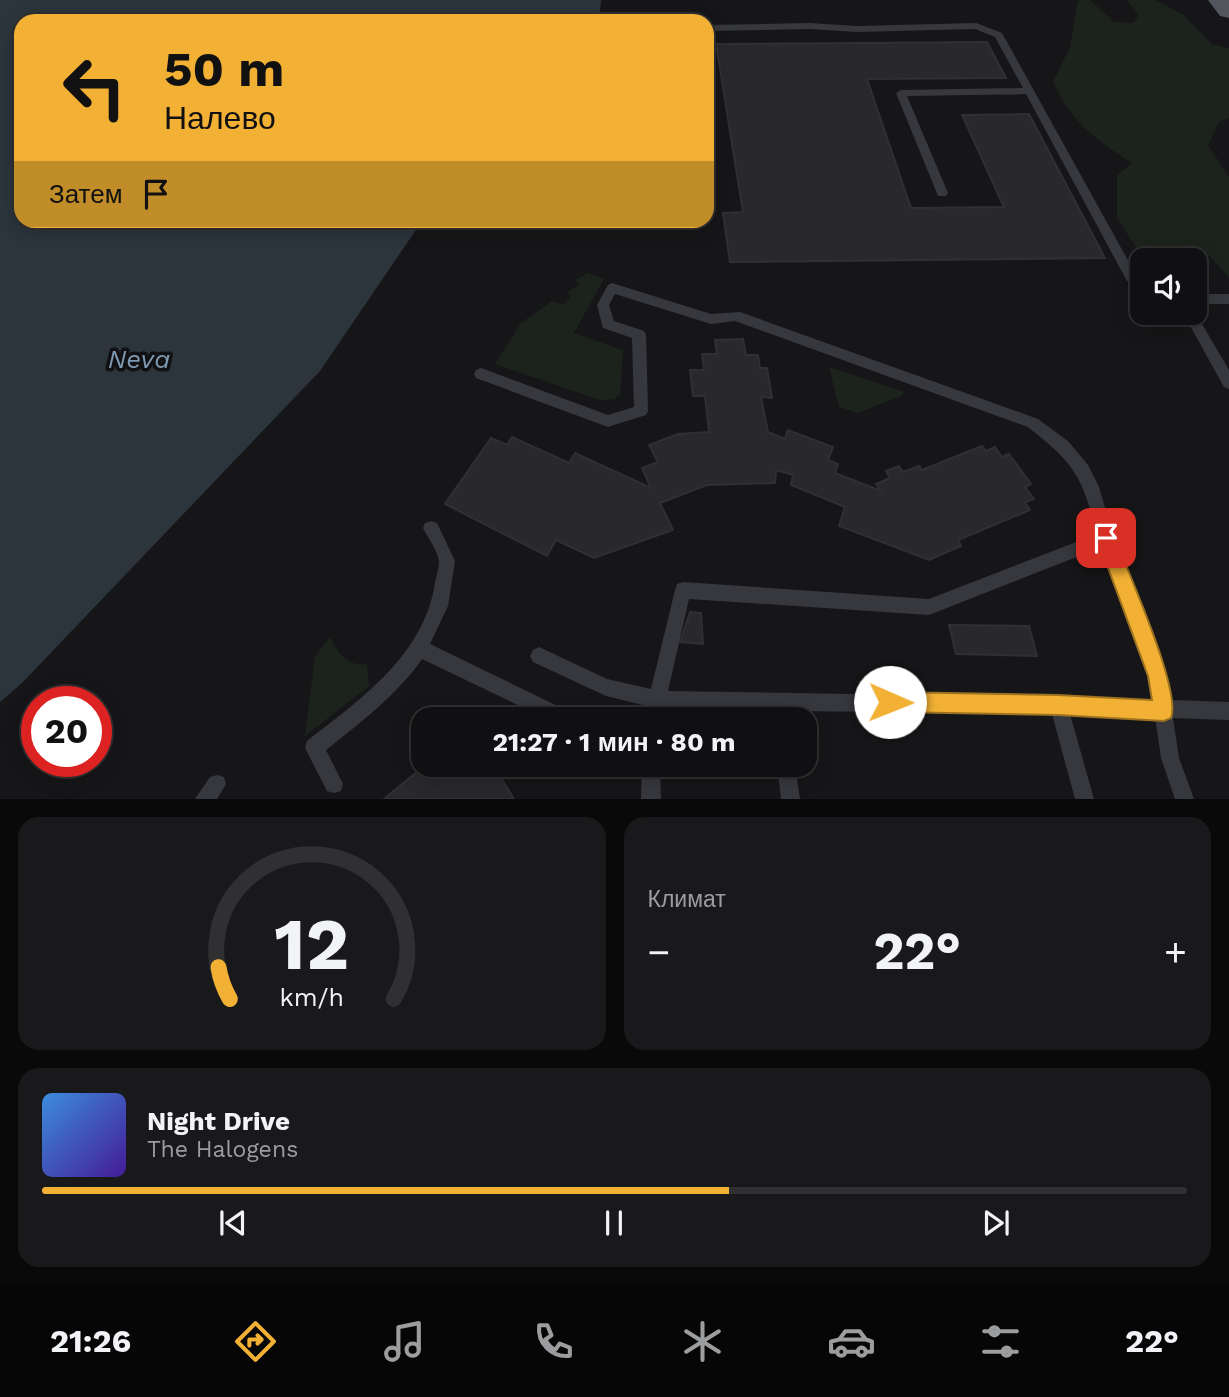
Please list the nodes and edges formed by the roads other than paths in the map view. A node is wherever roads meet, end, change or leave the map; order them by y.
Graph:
1 (1220, 0) edge
2 (1229, 11) edge
3 (714, 28) edge
4 (1029, 91) junction
5 (942, 193) dead end
6 (1130, 276) edge
7 (1207, 299) edge
8 (1229, 299) edge
9 (1196, 325) edge
10 (481, 374) dead end
11 (1229, 383) edge
12 (431, 527) dead end
13 (1106, 538) junction
14 (419, 648) junction
15 (539, 656) dead end
16 (657, 700) junction
17 (779, 701) junction
18 (1058, 705) junction
19 (541, 707) edge
20 (656, 707) edge
21 (780, 707) edge
22 (1164, 710) junction
23 (1229, 710) edge
24 (651, 777) edge
25 (787, 777) edge
26 (217, 784) dead end
27 (334, 784) dead end
28 (204, 799) edge
29 (651, 799) edge
30 (790, 799) edge
31 (1086, 799) edge
32 (1185, 799) edge

1 - 2 main road
3 - 4 lane
4 - 5 lane
4 - 6 lane
7 - 8 lane
9 - 11 lane
10 - 13 lane
12 - 14 lane
13 - 16 lane
13 - 22 lane
14 - 19 lane
14 - 27 lane
15 - 16 lane
16 - 17 lane
16 - 20 lane
17 - 18 lane
17 - 21 lane
18 - 22 lane
18 - 31 lane
22 - 23 lane
22 - 32 lane
24 - 29 lane
25 - 30 lane
26 - 28 lane

